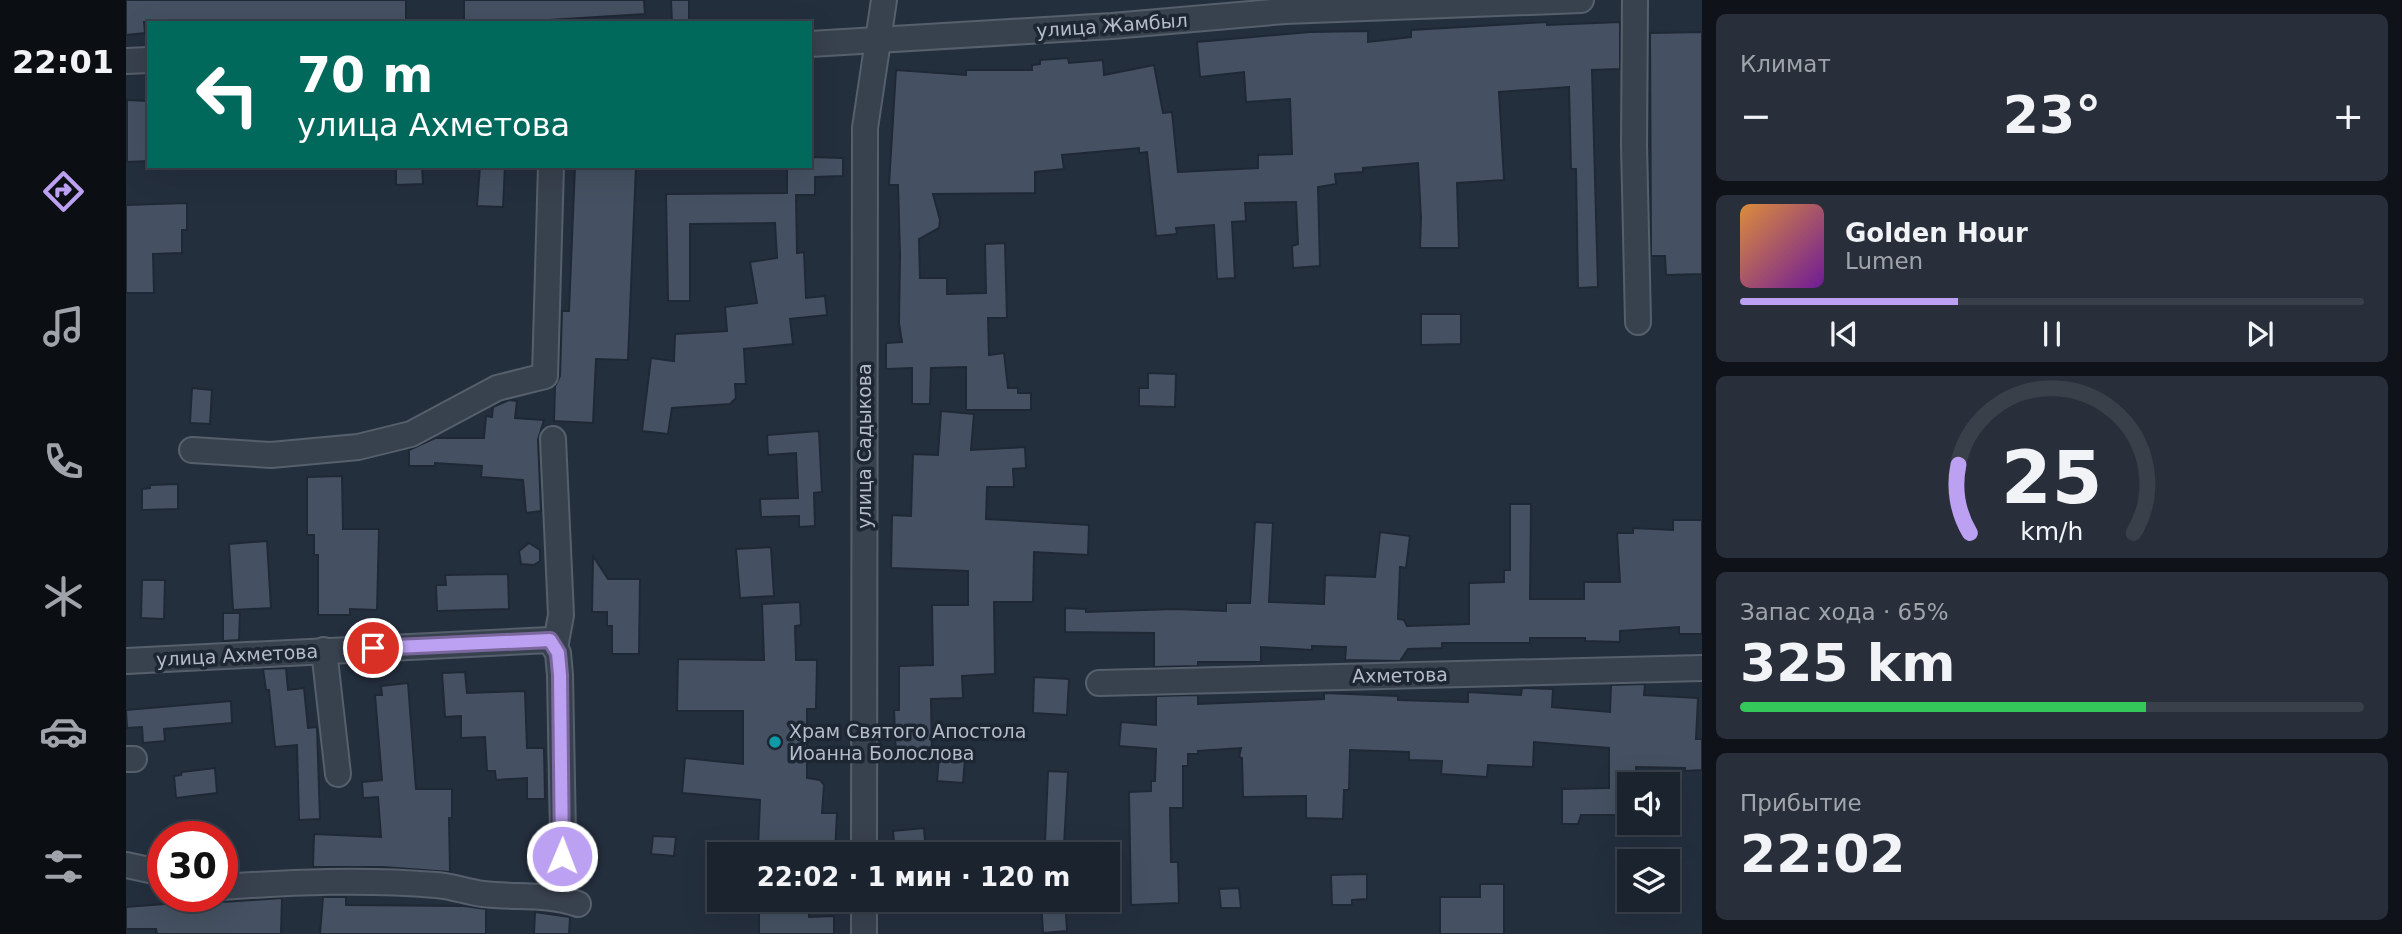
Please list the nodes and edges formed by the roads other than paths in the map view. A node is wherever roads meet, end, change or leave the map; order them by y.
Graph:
1 (884, 0) edge
2 (1581, 0) edge
3 (1635, 0) edge
4 (1389, 3) edge
5 (878, 39) junction
6 (812, 44) edge
7 (147, 60) edge
8 (126, 61) edge
9 (551, 168) edge
10 (1638, 322) dead end
11 (553, 439) dead end
12 (192, 450) dead end
13 (555, 648) junction
14 (324, 650) junction
15 (126, 661) edge
16 (1702, 668) edge
17 (1099, 682) dead end
18 (338, 774) dead end
19 (864, 842) edge
20 (126, 864) edge
21 (147, 869) edge
22 (238, 886) edge
23 (864, 912) edge
24 (864, 934) edge

1 - 5 street, улица Садыкова
2 - 4 street, улица Жамбыл
3 - 10 street
4 - 5 street, улица Жамбыл
5 - 6 street, улица Жамбыл
5 - 19 street, улица Садыкова
7 - 8 street
9 - 12 street
11 - 13 street
13 - 14 street, улица Ахметова
13 - 22 street
14 - 15 street, улица Ахметова
14 - 18 street
16 - 17 street, Ахметова
20 - 21 street
23 - 24 street

